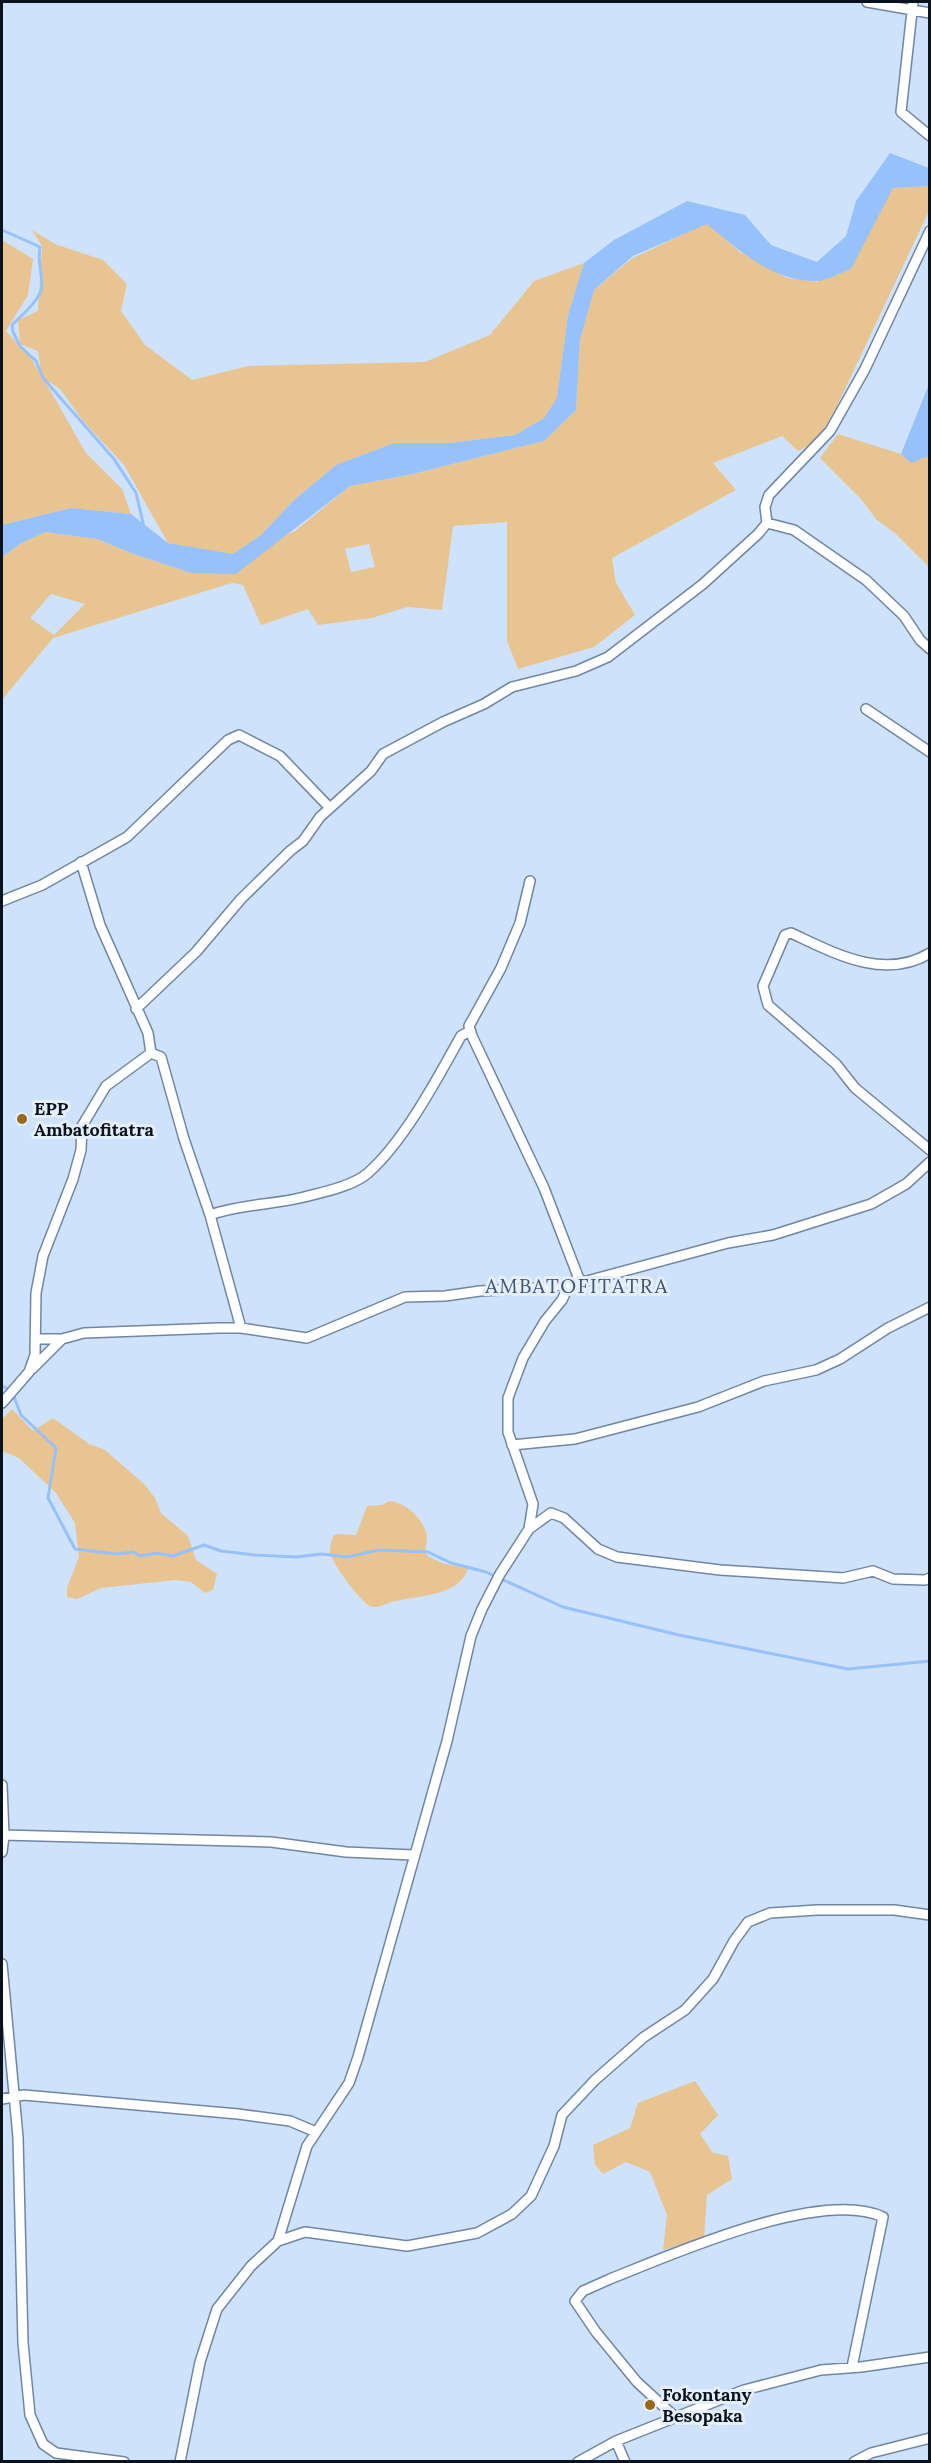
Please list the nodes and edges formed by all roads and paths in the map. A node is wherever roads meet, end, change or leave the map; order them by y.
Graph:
1 (867, 2) edge
2 (912, 6) edge
3 (930, 13) edge
4 (930, 136) edge
5 (930, 231) edge
6 (767, 523) junction
7 (930, 649) edge
8 (866, 709) dead end
9 (930, 752) edge
10 (329, 807) junction
11 (81, 862) junction
12 (530, 881) dead end
13 (2, 901) edge
14 (930, 953) edge
15 (136, 1009) junction
16 (470, 1031) junction
17 (151, 1053) junction
18 (930, 1150) edge
19 (930, 1162) edge
20 (210, 1215) junction
21 (579, 1279) junction
22 (570, 1283) junction
23 (930, 1307) edge
24 (242, 1328) junction
25 (36, 1339) junction
26 (62, 1339) junction
27 (29, 1372) junction
28 (2, 1403) edge
29 (512, 1445) junction
30 (529, 1529) junction
31 (930, 1578) edge
32 (2, 1785) edge
33 (3, 1835) edge
34 (2, 1852) edge
35 (413, 1855) junction
36 (930, 1915) edge
37 (2, 1964) edge
38 (15, 2097) junction
39 (2, 2099) edge
40 (316, 2132) junction
41 (278, 2241) junction
42 (930, 2357) edge
43 (852, 2367) junction
44 (675, 2417) junction
45 (930, 2438) edge
46 (616, 2441) junction
47 (124, 2462) edge
48 (180, 2462) edge
49 (578, 2462) edge
50 (625, 2462) edge
51 (854, 2462) edge

1 - 2 street
2 - 3 street
2 - 4 street
5 - 6 street
6 - 7 street
6 - 10 street
8 - 9 street
10 - 11 street
10 - 15 street
11 - 13 street
11 - 15 street
12 - 16 street
14 - 18 street
15 - 17 street
16 - 20 street
16 - 21 street
17 - 20 street
17 - 25 street
19 - 21 street
20 - 24 street
21 - 22 street
22 - 24 street
22 - 29 street
23 - 29 street
24 - 26 street
25 - 26 street
25 - 27 street
26 - 27 street
27 - 28 street
29 - 30 street
30 - 31 street
30 - 35 street
32 - 33 street
33 - 34 street
33 - 35 street
35 - 40 street
36 - 41 street
37 - 38 street
38 - 39 street
38 - 40 street
38 - 47 street
40 - 41 street
41 - 48 street
42 - 43 street
43 - 44 street
43 - 44 street
44 - 46 street
45 - 51 street
46 - 49 street
46 - 50 street

